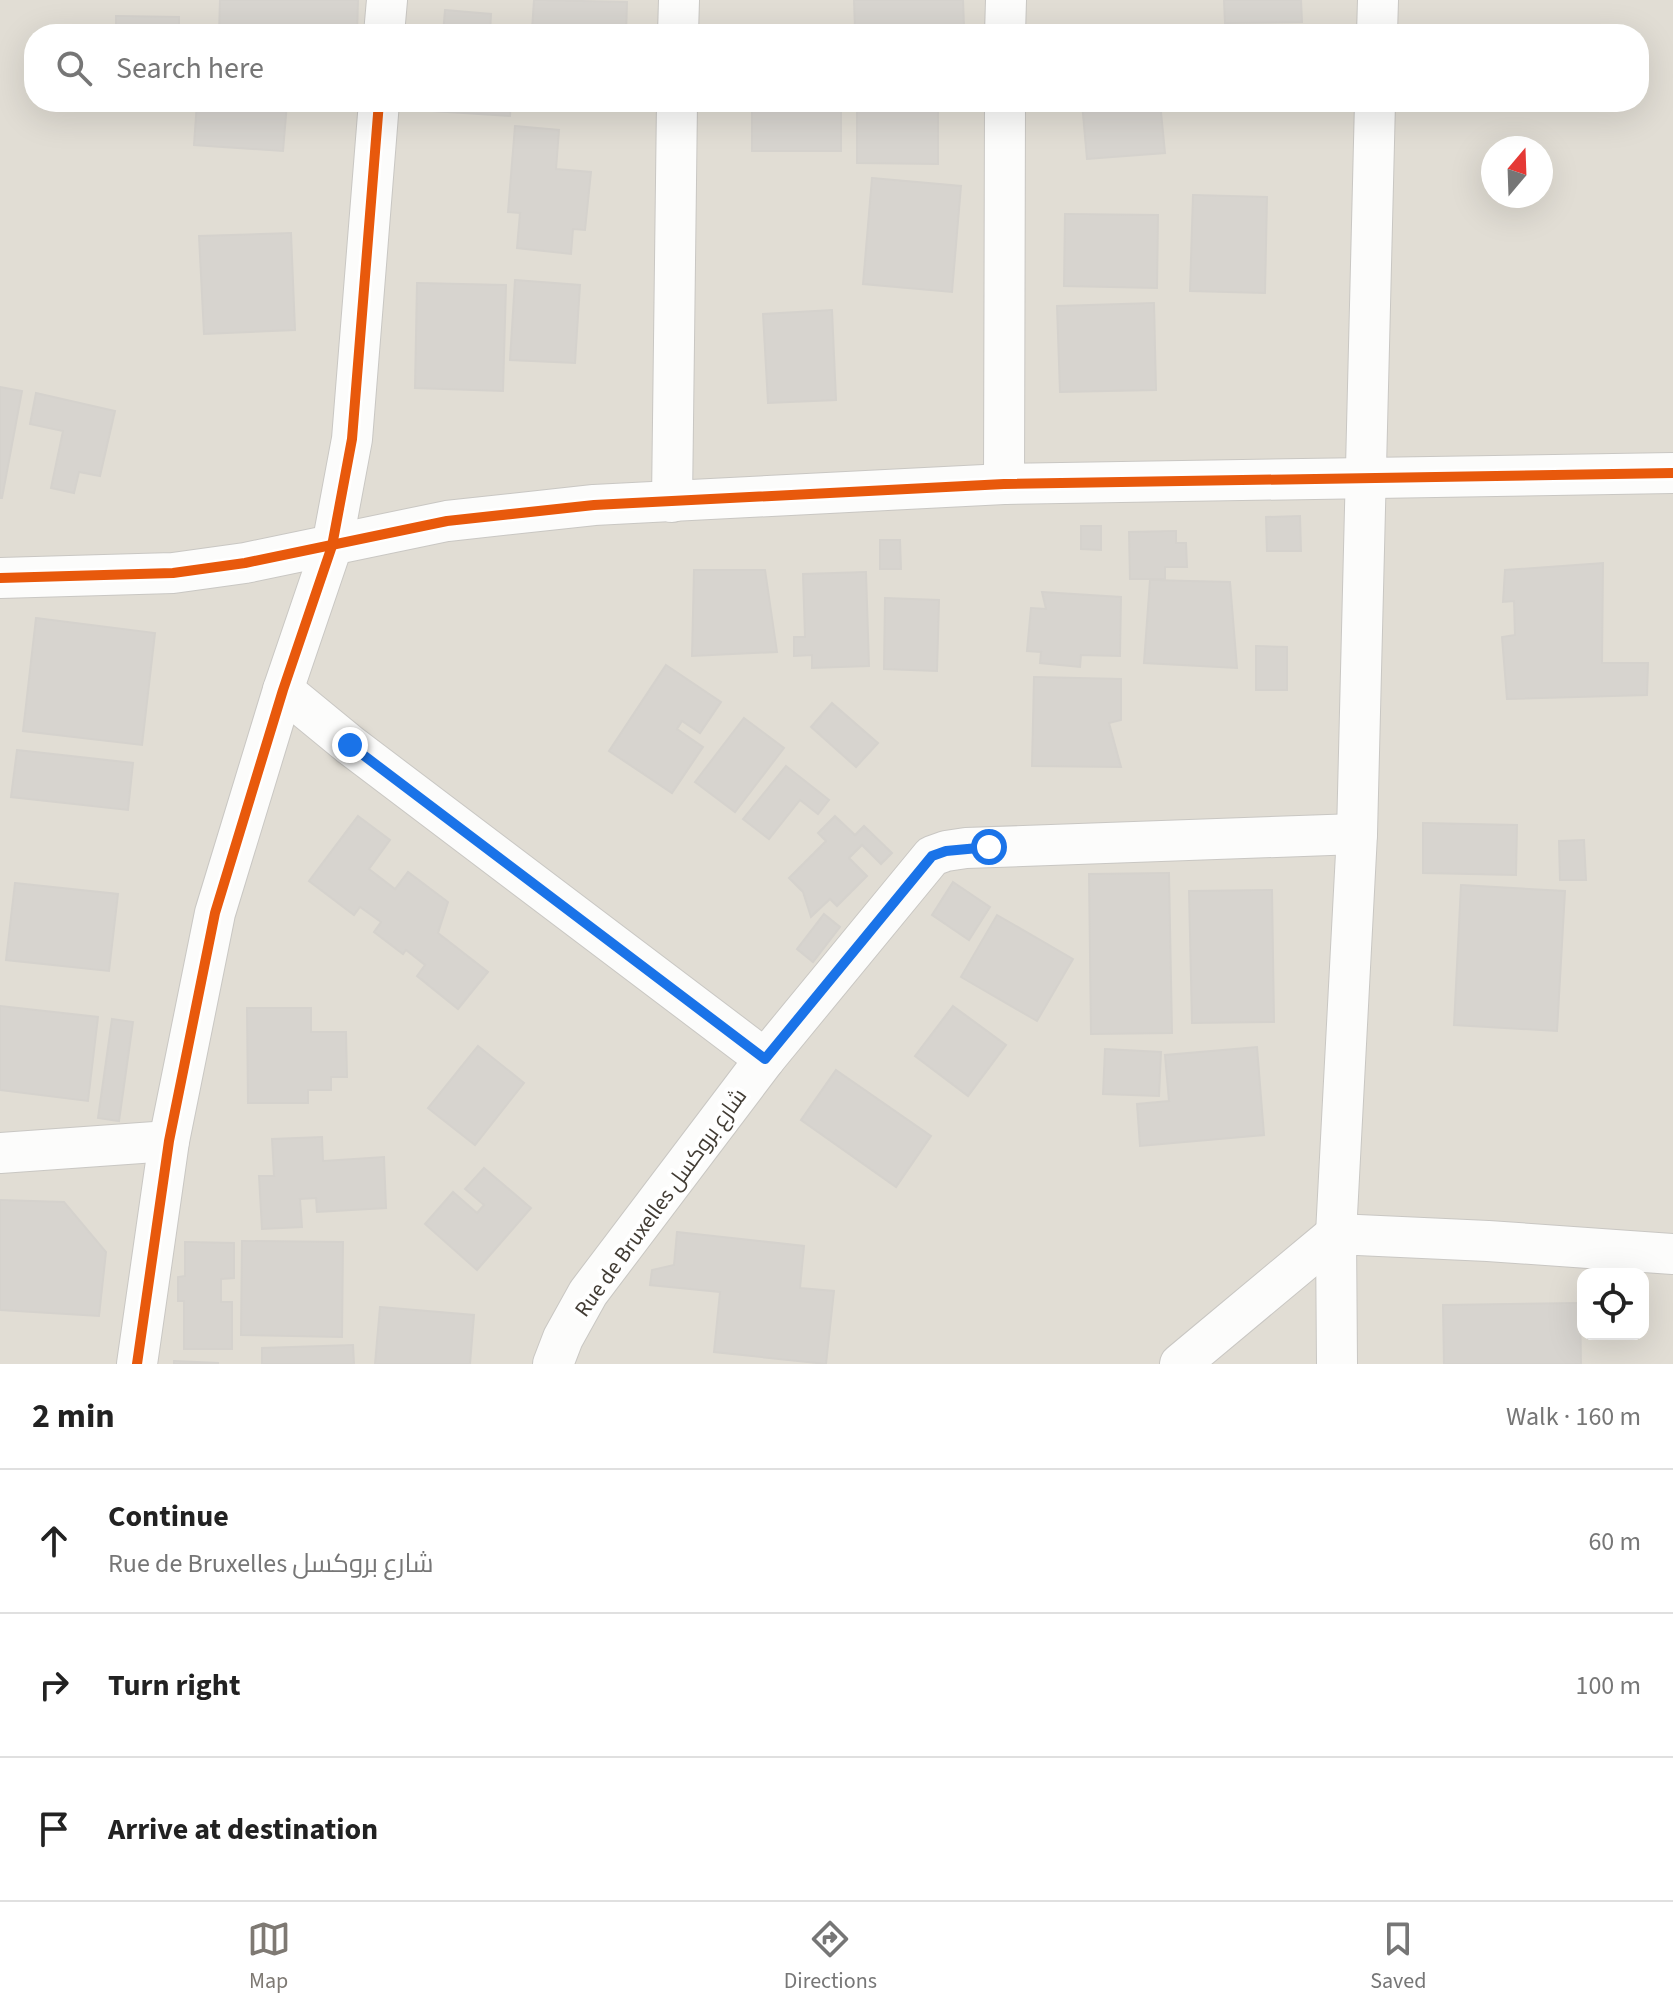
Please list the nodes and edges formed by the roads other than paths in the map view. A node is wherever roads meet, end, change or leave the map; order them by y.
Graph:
1 (387, 0) edge
2 (679, 0) edge
3 (1006, 0) edge
4 (1378, 0) edge
5 (385, 24) edge
6 (678, 24) edge
7 (1005, 24) edge
8 (1377, 24) edge
9 (378, 112) edge
10 (677, 112) edge
11 (1005, 112) edge
12 (1375, 112) edge
13 (1673, 473) edge
14 (1366, 478) junction
15 (1004, 484) junction
16 (672, 502) junction
17 (332, 546) junction
18 (0, 578) edge
19 (283, 690) junction
20 (1357, 834) junction
21 (765, 1059) junction
22 (169, 1141) junction
23 (0, 1153) edge
24 (1336, 1234) junction
25 (1673, 1254) edge
26 (137, 1364) edge
27 (553, 1364) edge
28 (1180, 1364) edge
29 (1337, 1364) edge

1 - 5 street
2 - 6 street
3 - 7 street
4 - 8 street
9 - 17 street
10 - 16 street
11 - 15 street
12 - 14 street
13 - 14 street
14 - 15 street
14 - 20 street
15 - 16 street
16 - 17 street
17 - 18 street
17 - 19 street
19 - 21 street
19 - 22 street
20 - 21 street, Rue de Bruxelles شارع بروكسل
20 - 24 street
21 - 27 street, Rue de Bruxelles شارع بروكسل
22 - 23 street
22 - 26 street
24 - 25 street
24 - 28 street
24 - 29 street

